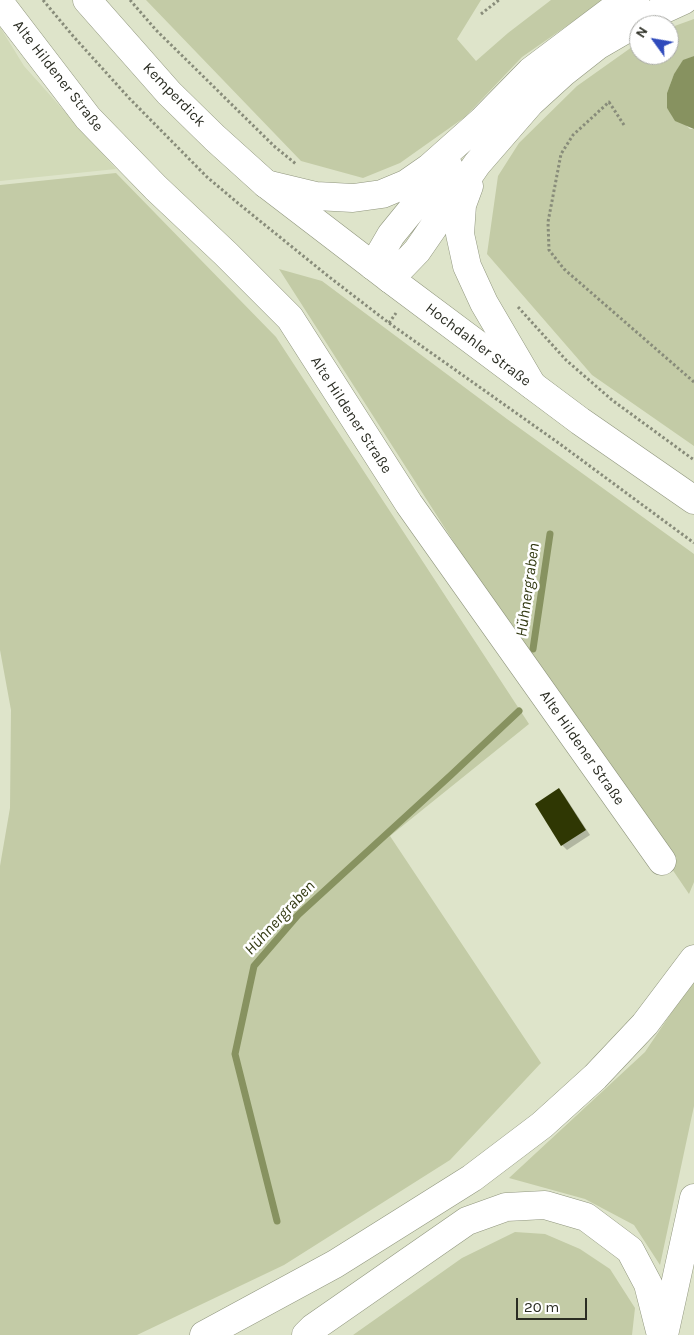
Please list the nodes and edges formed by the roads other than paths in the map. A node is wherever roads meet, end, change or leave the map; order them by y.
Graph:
1 (87, 0) edge
2 (635, 0) edge
3 (684, 0) edge
4 (0, 2) edge
5 (482, 121) junction
6 (477, 164) junction
7 (266, 184) junction
8 (381, 272) junction
9 (532, 385) junction
10 (694, 500) edge
11 (662, 861) dead end
12 (694, 960) edge
13 (694, 1198) edge
14 (204, 1335) edge
15 (306, 1335) edge
16 (662, 1335) edge

1 - 7 main road, Kemperdick
2 - 5 main road
3 - 6 main road
4 - 11 main road, Alte Hildener Straße
5 - 7 main road
5 - 8 main road
6 - 8 main road
6 - 9 main road
7 - 8 main road, Hochdahler Straße
8 - 9 main road, Hochdahler Straße
9 - 10 main road, Hochdahler Straße
12 - 14 main road
13 - 16 main road
15 - 16 main road

